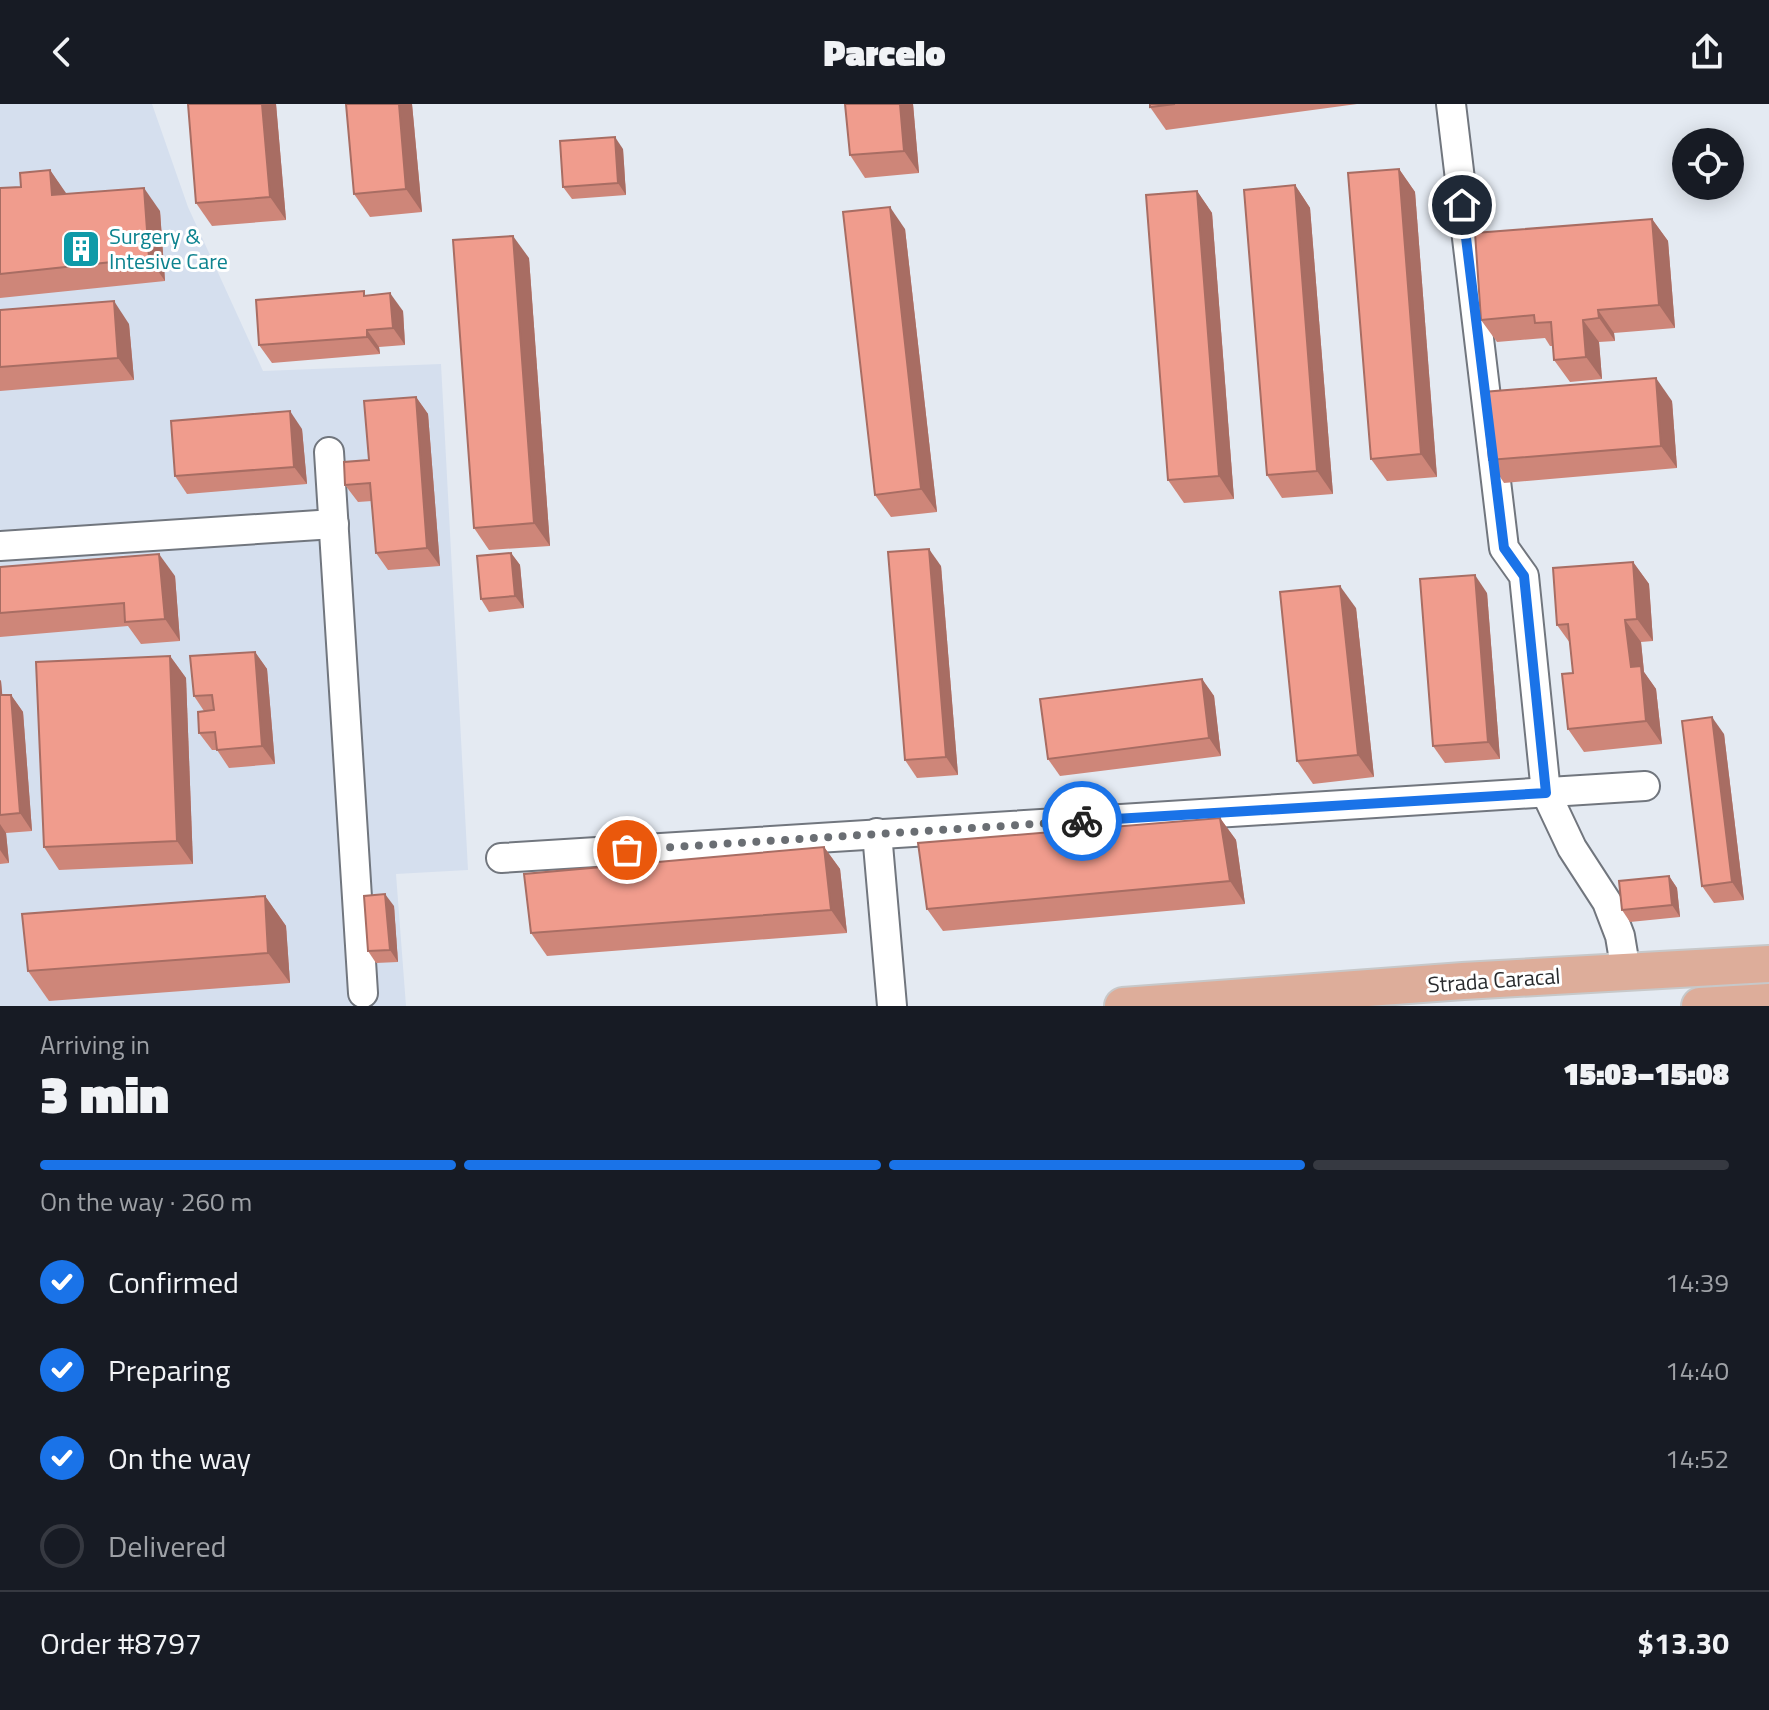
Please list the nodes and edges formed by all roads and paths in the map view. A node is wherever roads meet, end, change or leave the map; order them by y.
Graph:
1 (1451, 104) edge
2 (329, 452) dead end
3 (334, 524) junction
4 (0, 546) edge
5 (1645, 786) dead end
6 (1546, 793) junction
7 (877, 833) junction
8 (501, 858) dead end
9 (1769, 964) edge
10 (1626, 972) junction
11 (363, 993) dead end
12 (1463, 994) edge
13 (1769, 1002) edge
14 (892, 1006) edge
15 (1123, 1006) edge
16 (1700, 1006) edge

1 - 6 lane
2 - 3 lane
3 - 4 lane
3 - 11 lane
5 - 6 lane
6 - 7 lane
6 - 10 lane
7 - 8 lane
7 - 14 lane
9 - 10 main road, Strada Caracal
10 - 12 main road, Strada Caracal
12 - 15 main road, Strada Caracal
13 - 16 main road

